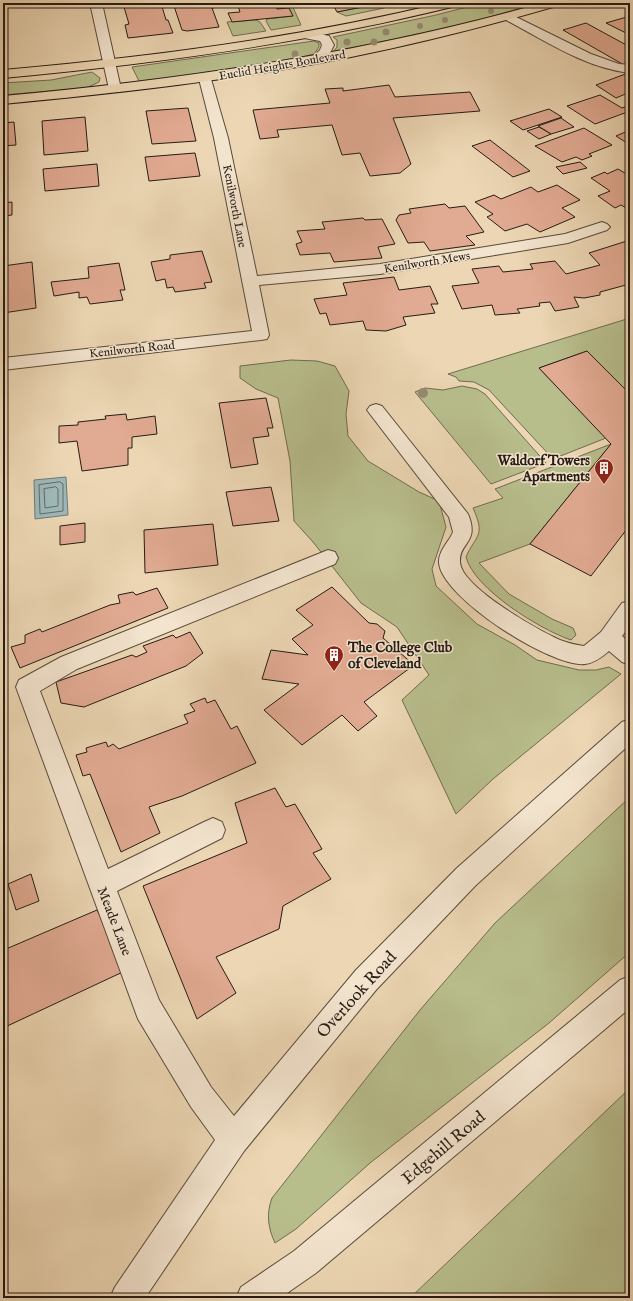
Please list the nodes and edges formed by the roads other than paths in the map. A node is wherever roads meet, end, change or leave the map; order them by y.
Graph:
1 (96, 3) edge
2 (456, 3) edge
3 (556, 3) edge
4 (508, 17) junction
5 (308, 35) junction
6 (317, 60) junction
7 (110, 63) junction
8 (630, 69) edge
9 (3, 74) edge
10 (205, 79) junction
11 (115, 89) junction
12 (3, 100) edge
13 (602, 227) dead end
14 (250, 281) junction
15 (261, 335) joint
16 (3, 364) edge
17 (376, 410) dead end
18 (328, 558) dead end
19 (630, 609) edge
20 (609, 638) junction
21 (630, 656) edge
22 (630, 729) edge
23 (213, 830) dead end
24 (101, 886) junction
25 (630, 990) edge
26 (232, 1140) junction
27 (126, 1298) edge
28 (252, 1298) edge

1 - 7 street
2 - 5 main road, Euclid Heights Boulevard
3 - 4 main road, Euclid Heights Boulevard
4 - 6 main road, Euclid Heights Boulevard
4 - 8 street
5 - 6 street
5 - 7 main road, Euclid Heights Boulevard
6 - 10 main road, Euclid Heights Boulevard
7 - 9 main road, Euclid Heights Boulevard
7 - 11 street
10 - 11 main road, Euclid Heights Boulevard
10 - 14 street, Kenilworth Lane
11 - 12 main road, Euclid Heights Boulevard
13 - 14 street, Kenilworth Mews
14 - 15 street, Kenilworth Lane
15 - 16 street, Kenilworth Road
17 - 20 street
18 - 24 street, Meade Lane
19 - 20 street
20 - 21 street
22 - 26 street, Overlook Road
23 - 24 street
24 - 26 street, Meade Lane
25 - 28 street, Edgehill Road
26 - 27 street, Overlook Road

